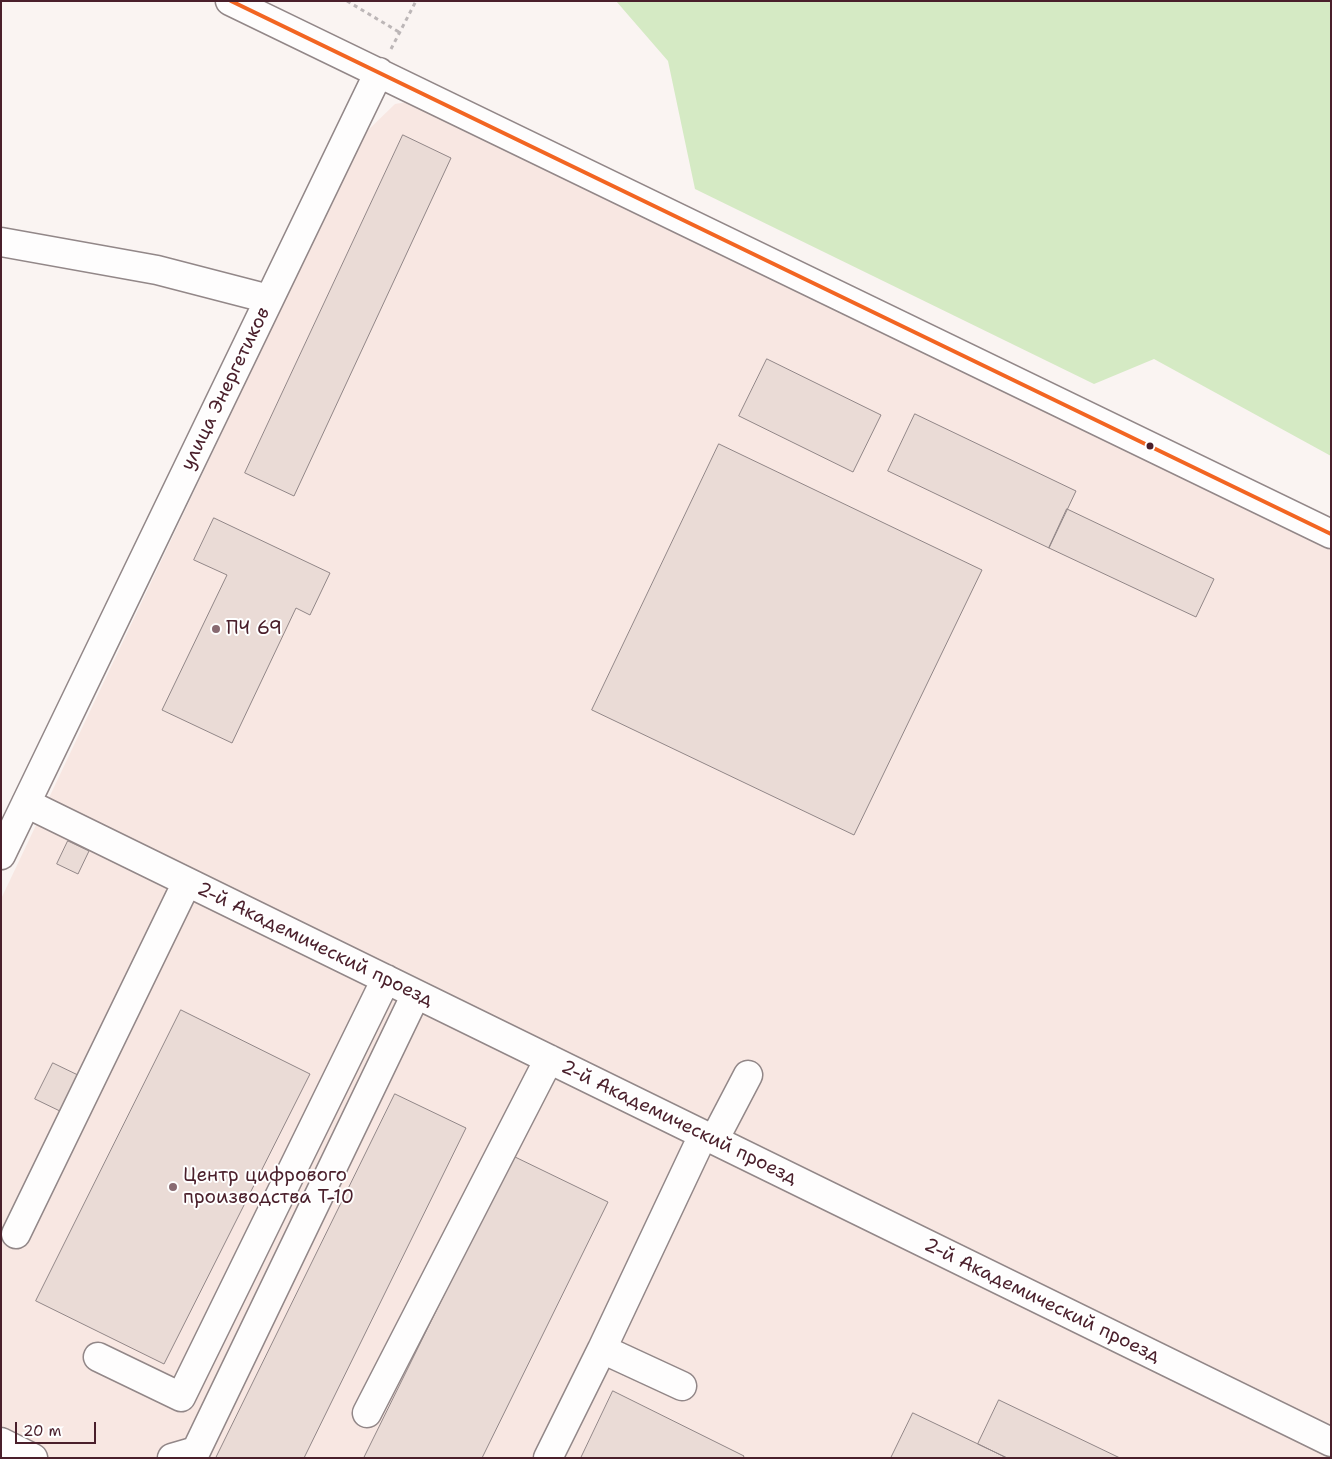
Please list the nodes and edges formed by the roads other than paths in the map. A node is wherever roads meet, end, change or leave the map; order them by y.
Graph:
1 (230, 1) edge
2 (379, 72) junction
3 (1, 242) edge
4 (269, 299) junction
5 (1331, 534) edge
6 (26, 803) junction
7 (1, 855) edge
8 (187, 882) junction
9 (386, 980) junction
10 (416, 994) junction
11 (549, 1059) junction
12 (748, 1075) dead end
13 (708, 1137) junction
14 (16, 1234) dead end
15 (602, 1349) junction
16 (98, 1357) dead end
17 (682, 1386) dead end
18 (367, 1413) dead end
19 (1, 1442) edge
20 (1331, 1442) edge
21 (33, 1458) edge
22 (172, 1458) edge
23 (548, 1458) edge

1 - 2 street
2 - 4 street, улица Энергетиков
2 - 5 street
3 - 4 street
4 - 6 street, улица Энергетиков
6 - 7 street, улица Энергетиков
6 - 8 street, 2-й Академический проезд
8 - 9 street, 2-й Академический проезд
8 - 14 street
9 - 10 street, 2-й Академический проезд
9 - 16 street
10 - 11 street, 2-й Академический проезд
10 - 22 street
11 - 13 street, 2-й Академический проезд
11 - 18 street
12 - 13 street
13 - 15 street
13 - 20 street, 2-й Академический проезд
15 - 17 street
15 - 23 street
19 - 21 street

